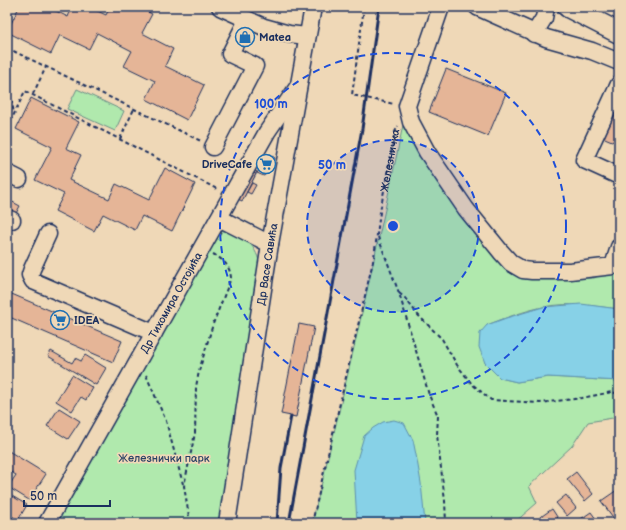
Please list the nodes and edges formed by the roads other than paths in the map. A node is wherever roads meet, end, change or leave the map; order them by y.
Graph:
1 (220, 7) edge
2 (313, 7) edge
3 (441, 7) edge
4 (477, 7) edge
5 (546, 7) edge
6 (569, 8) edge
7 (252, 14) edge
8 (619, 33) edge
9 (534, 34) junction
10 (307, 36) junction
11 (619, 62) edge
12 (299, 84) junction
13 (619, 84) edge
14 (267, 132) junction
15 (213, 147) road end
16 (252, 170) dead end
17 (619, 176) edge
18 (219, 218) junction
19 (48, 234) dead end
20 (270, 244) junction
21 (619, 247) edge
22 (154, 333) junction
23 (47, 523) edge
24 (226, 523) edge

1 - 7 street
2 - 10 street, Др Васе Савића
3 - 21 street
4 - 9 street
5 - 9 street
6 - 8 main road
7 - 10 street
7 - 15 street
9 - 11 street
10 - 12 street, Др Васе Савића
12 - 14 street, Др Тихомира Остојића
12 - 20 street, Др Васе Савића
13 - 17 street
14 - 16 street
14 - 18 street, Др Тихомира Остојића
18 - 20 street
18 - 22 street, Др Тихомира Остојића
19 - 22 street
20 - 24 street, Др Васе Савића
22 - 23 street, Др Тихомира Остојића

